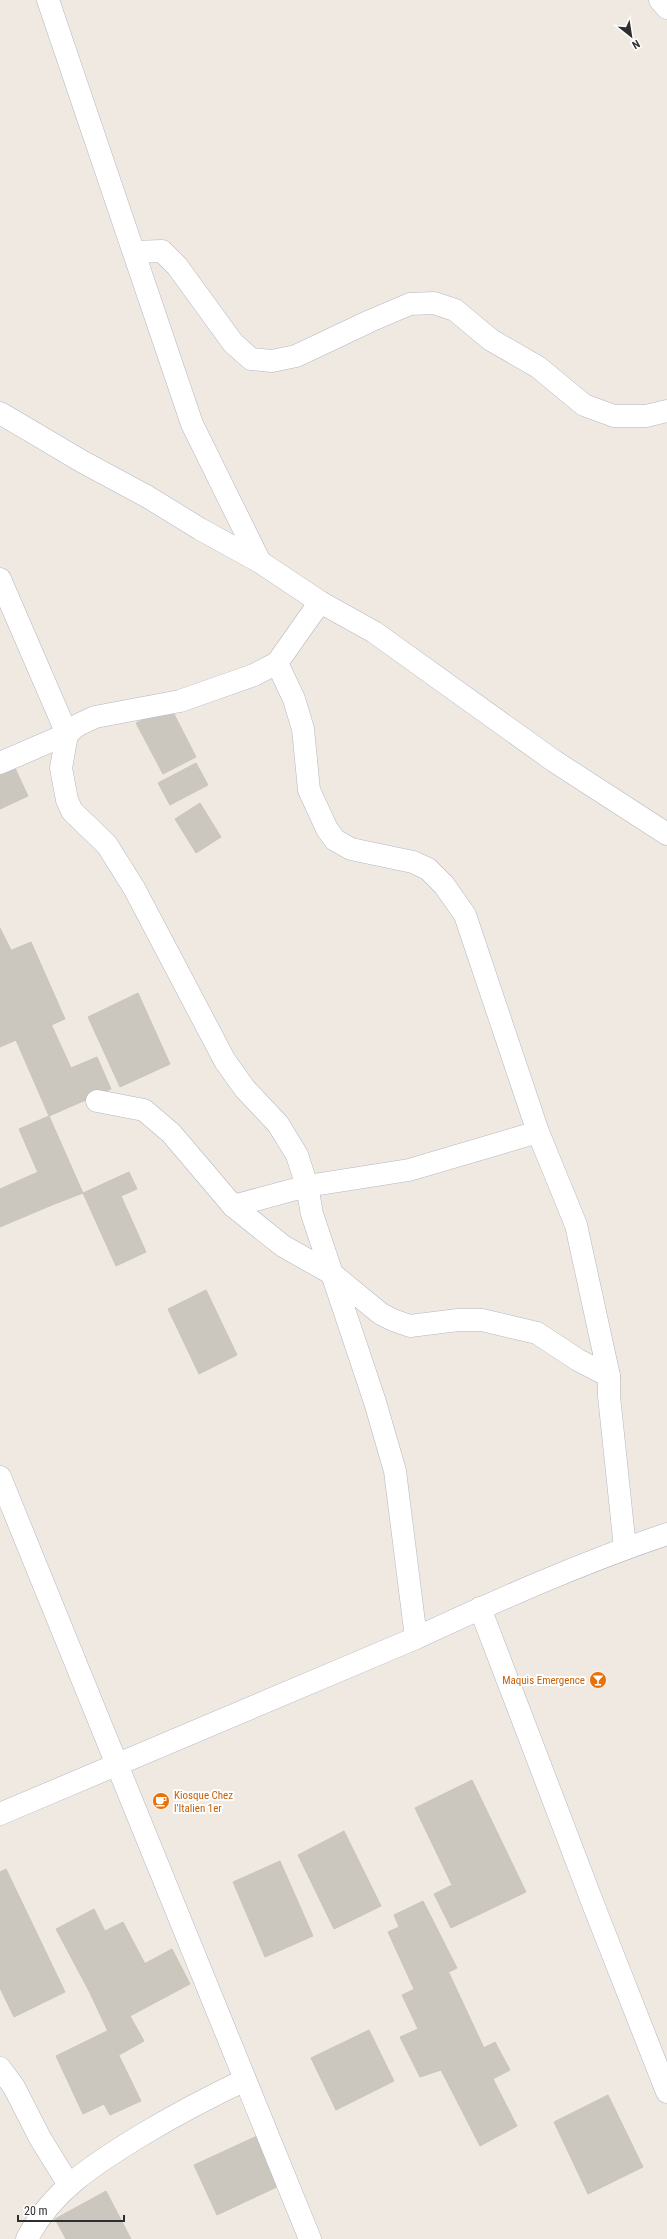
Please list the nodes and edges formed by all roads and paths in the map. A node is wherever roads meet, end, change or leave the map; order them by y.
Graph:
1 (48, 0) edge
2 (660, 0) edge
3 (667, 8) edge
4 (134, 252) junction
5 (667, 411) edge
6 (0, 413) edge
7 (260, 562) junction
8 (0, 579) edge
9 (320, 602) junction
10 (277, 663) junction
11 (67, 734) junction
12 (0, 763) edge
13 (667, 834) edge
14 (97, 1101) dead end
15 (538, 1132) junction
16 (307, 1186) junction
17 (233, 1206) junction
18 (331, 1273) junction
19 (609, 1376) junction
20 (2, 1489) edge
21 (667, 1534) edge
22 (625, 1548) junction
23 (480, 1608) junction
24 (416, 1638) junction
25 (117, 1764) junction
26 (0, 1814) edge
27 (0, 2068) edge
28 (245, 2080) junction
29 (667, 2092) edge
30 (69, 2185) junction
31 (27, 2239) edge
32 (310, 2239) edge

1 - 4 street
2 - 3 street
4 - 5 street
4 - 7 street
6 - 7 street
7 - 9 street
8 - 11 street
9 - 10 street
9 - 13 street
10 - 11 street
10 - 15 street
11 - 12 street
11 - 16 street
14 - 17 street
15 - 16 street
15 - 19 street
16 - 17 street
16 - 18 street
17 - 18 street
18 - 19 street
18 - 24 street
19 - 22 street
20 - 25 street
21 - 22 street
22 - 23 street
23 - 24 street
23 - 29 street
24 - 25 street
25 - 26 street
25 - 28 street
27 - 30 street
28 - 30 street
28 - 32 street
30 - 31 street

